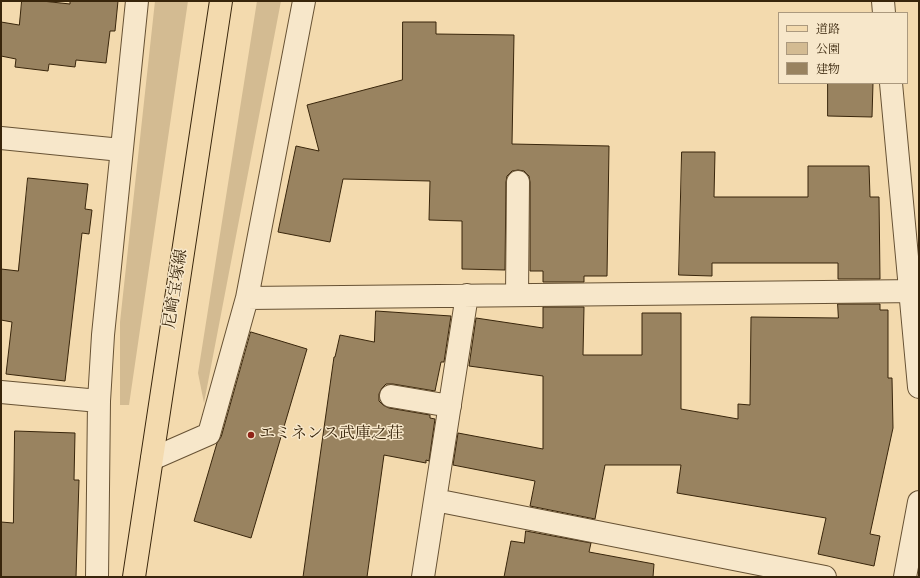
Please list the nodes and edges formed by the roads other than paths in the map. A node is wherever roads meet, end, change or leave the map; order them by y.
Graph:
1 (137, 1) edge
2 (221, 1) edge
3 (304, 1) edge
4 (883, 1) edge
5 (884, 12) edge
6 (891, 84) edge
7 (1, 138) edge
8 (121, 150) junction
9 (518, 182) dead end
10 (914, 291) edge
11 (516, 295) junction
12 (467, 296) junction
13 (247, 298) junction
14 (919, 387) edge
15 (1, 392) edge
16 (391, 396) dead end
17 (99, 401) junction
18 (450, 406) junction
19 (152, 459) junction
20 (435, 500) junction
21 (919, 502) edge
22 (97, 577) edge
23 (134, 577) edge
24 (423, 577) edge
25 (825, 577) edge
26 (905, 577) edge

1 - 8 street
2 - 19 main road, 尼崎宝塚線
3 - 13 street
4 - 5 street
6 - 10 street
7 - 8 street
8 - 17 street
9 - 11 street
10 - 11 street
10 - 14 street
11 - 12 street
12 - 13 street
12 - 18 street
13 - 19 street
15 - 17 street
16 - 18 street
17 - 22 street
18 - 20 street
19 - 23 main road, 尼崎宝塚線
20 - 24 street
20 - 25 street
21 - 26 street

